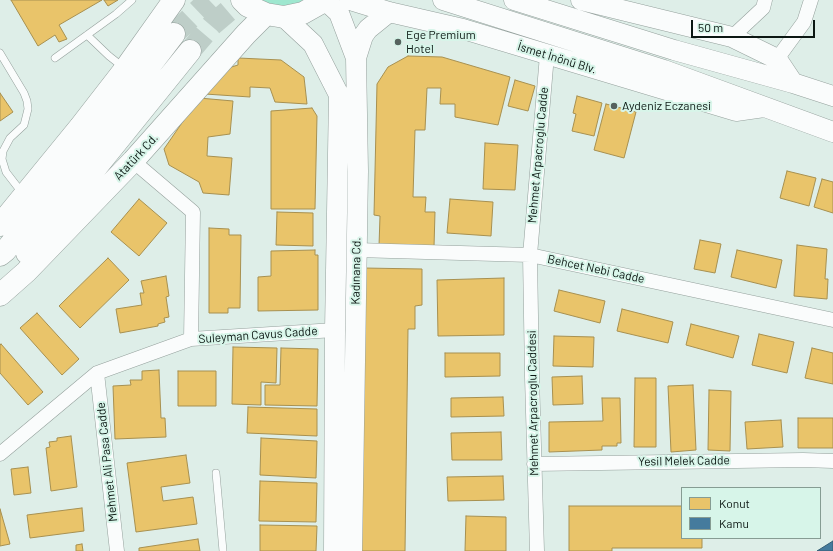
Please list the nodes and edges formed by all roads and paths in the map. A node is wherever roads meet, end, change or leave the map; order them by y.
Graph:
1 (132, 0) edge
2 (242, 0) edge
3 (324, 0) edge
4 (350, 0) edge
5 (443, 0) edge
6 (514, 0) edge
7 (581, 0) edge
8 (765, 0) edge
9 (811, 0) edge
10 (169, 2) edge
11 (393, 6) edge
12 (275, 16) junction
13 (174, 34) tunnel mouth
14 (87, 35) junction
15 (732, 37) junction
16 (190, 51) tunnel mouth
17 (0, 53) edge
18 (547, 56) junction
19 (55, 58) dead end
20 (356, 58) junction
21 (777, 59) junction
22 (125, 68) junction
23 (793, 83) junction
24 (833, 96) edge
25 (764, 107) junction
26 (833, 132) edge
27 (133, 161) junction
28 (24, 195) junction
29 (0, 225) edge
30 (356, 250) junction
31 (0, 255) edge
32 (530, 255) junction
33 (0, 287) edge
34 (0, 295) edge
35 (833, 320) edge
36 (335, 330) junction
37 (191, 339) junction
38 (97, 373) junction
39 (0, 454) edge
40 (833, 461) edge
41 (534, 464) junction
42 (216, 473) dead end
43 (117, 551) edge
44 (223, 551) edge
45 (334, 551) edge
46 (352, 551) edge
47 (537, 551) edge

1 - 14 lane
2 - 12 main road
3 - 12 main road
3 - 20 main road, Kadınana Cd.
4 - 11 main road, İsmet İnönü Blv.
5 - 25 main road, İsmet İnönü Blv.
6 - 23 main road
7 - 15 main road
8 - 15 street
9 - 21 street
10 - 22 main road
11 - 18 main road, İsmet İnönü Blv.
11 - 20 main road
12 - 27 main road, Atatürk Cd.
12 - 36 main road, Kadınana Cd.
13 - 31 main road
14 - 19 lane
14 - 22 lane
15 - 21 main road
16 - 33 main road
17 - 28 lane
18 - 25 main road, İsmet İnönü Blv.
18 - 32 street, Mehmet Arpacroglu Cadde
20 - 30 main road, Kadınana Cd.
21 - 23 main road
22 - 28 main road
23 - 24 main road
25 - 26 main road, İsmet İnönü Blv.
27 - 34 main road, Atatürk Cd.
27 - 37 street
28 - 29 main road
30 - 32 street, Behcet Nebi Cadde
30 - 46 main road, Kadınana Cd.
32 - 35 street, Behcet Nebi Cadde
32 - 41 street, Mehmet Arpacroglu Caddesi
36 - 37 street, Suleyman Cavus Cadde
36 - 45 main road, Kadınana Cd.
37 - 38 street, Suleyman Cavus Cadde
38 - 39 street, Suleyman Cavus Cadde
38 - 43 street, Mehmet Ali Pasa Cadde
40 - 41 street, Yesil Melek Cadde
41 - 47 street, Mehmet Arpacroglu Caddesi
42 - 44 lane

